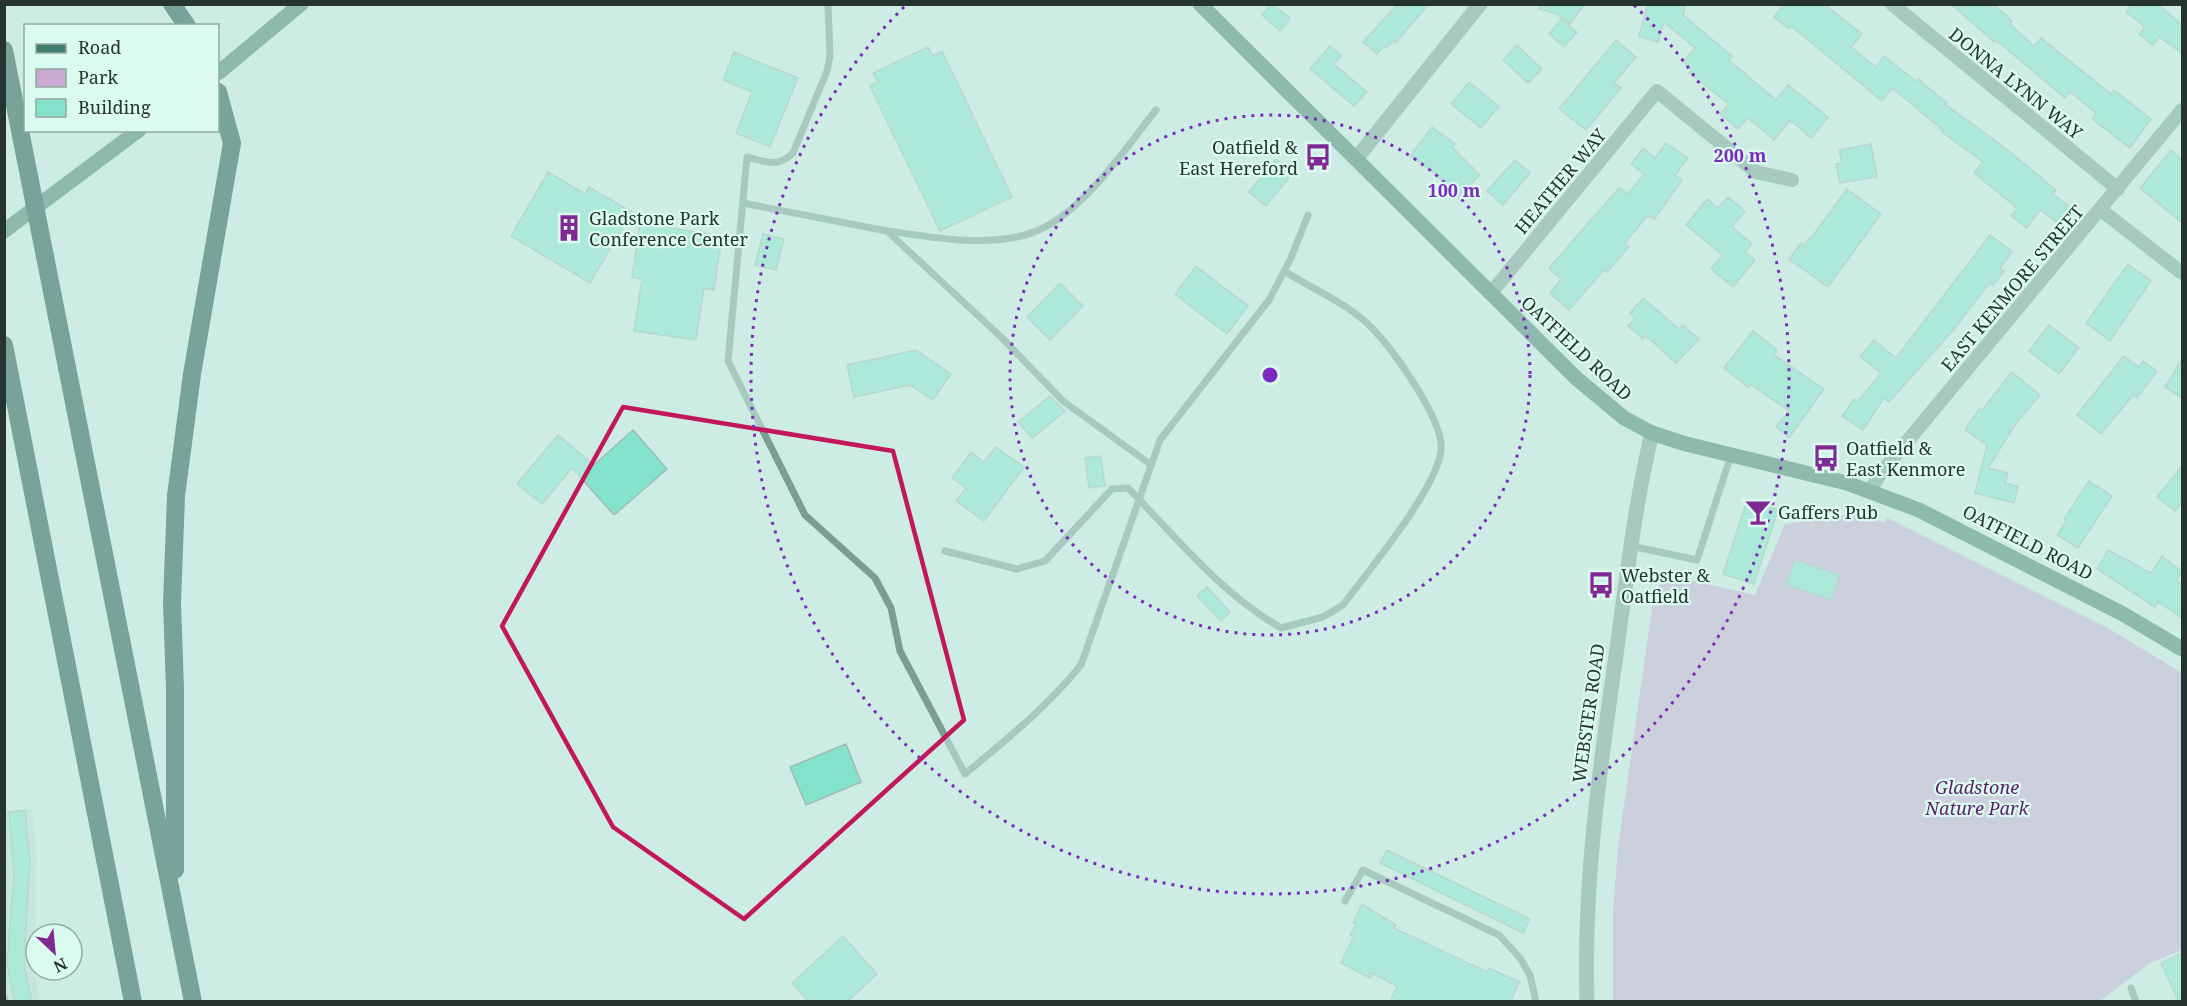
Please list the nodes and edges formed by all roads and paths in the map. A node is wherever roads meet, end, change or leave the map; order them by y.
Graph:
1 (172, 4) edge
2 (301, 4) edge
3 (828, 4) edge
4 (1480, 4) edge
5 (1892, 4) edge
6 (1208, 7) edge
7 (186, 24) edge
8 (4, 50) edge
9 (219, 72) edge
10 (219, 96) edge
11 (1155, 110) dead end
12 (2182, 110) edge
13 (136, 132) edge
14 (1356, 159) junction
15 (1792, 180) dead end
16 (2118, 189) junction
17 (743, 203) junction
18 (2100, 210) junction
19 (1308, 215) dead end
20 (4, 231) edge
21 (887, 231) junction
22 (1284, 271) junction
23 (2182, 273) edge
24 (1491, 293) junction
25 (4, 345) edge
26 (4, 410) edge
27 (1652, 433) junction
28 (1731, 455) junction
29 (1150, 464) junction
30 (1870, 490) junction
31 (35, 496) junction
32 (1141, 501) junction
33 (1631, 546) junction
34 (945, 551) dead end
35 (2182, 649) edge
36 (1345, 901) dead end
37 (175, 910) junction
38 (2131, 988) dead end
39 (4, 997) edge
40 (5, 1002) edge
41 (133, 1002) edge
42 (193, 1002) edge
43 (1536, 1002) edge
44 (1587, 1002) edge
45 (2136, 1002) edge

1 - 7 highway
2 - 9 main road
3 - 17 lane
4 - 14 street
5 - 16 street, DONNA LYNN WAY
6 - 14 main road, OATFIELD ROAD
8 - 37 highway
10 - 37 highway
11 - 21 lane
12 - 16 street, EAST KENMORE STREET
13 - 20 main road
14 - 24 main road, OATFIELD ROAD
15 - 24 street, HEATHER WAY
16 - 18 street, EAST KENMORE STREET
17 - 21 lane
17 - 32 lane
18 - 23 street
18 - 30 street, EAST KENMORE STREET
19 - 22 lane
21 - 29 lane
22 - 29 lane
22 - 32 lane
24 - 27 main road, OATFIELD ROAD
25 - 31 highway
26 - 31 highway
27 - 28 main road, OATFIELD ROAD
27 - 33 street, WEBSTER ROAD
28 - 30 main road, OATFIELD ROAD
28 - 33 lane
29 - 32 lane
30 - 35 main road, OATFIELD ROAD
31 - 41 highway
32 - 34 lane
33 - 44 street, WEBSTER ROAD
36 - 43 lane
37 - 42 highway
38 - 45 lane
39 - 40 lane

